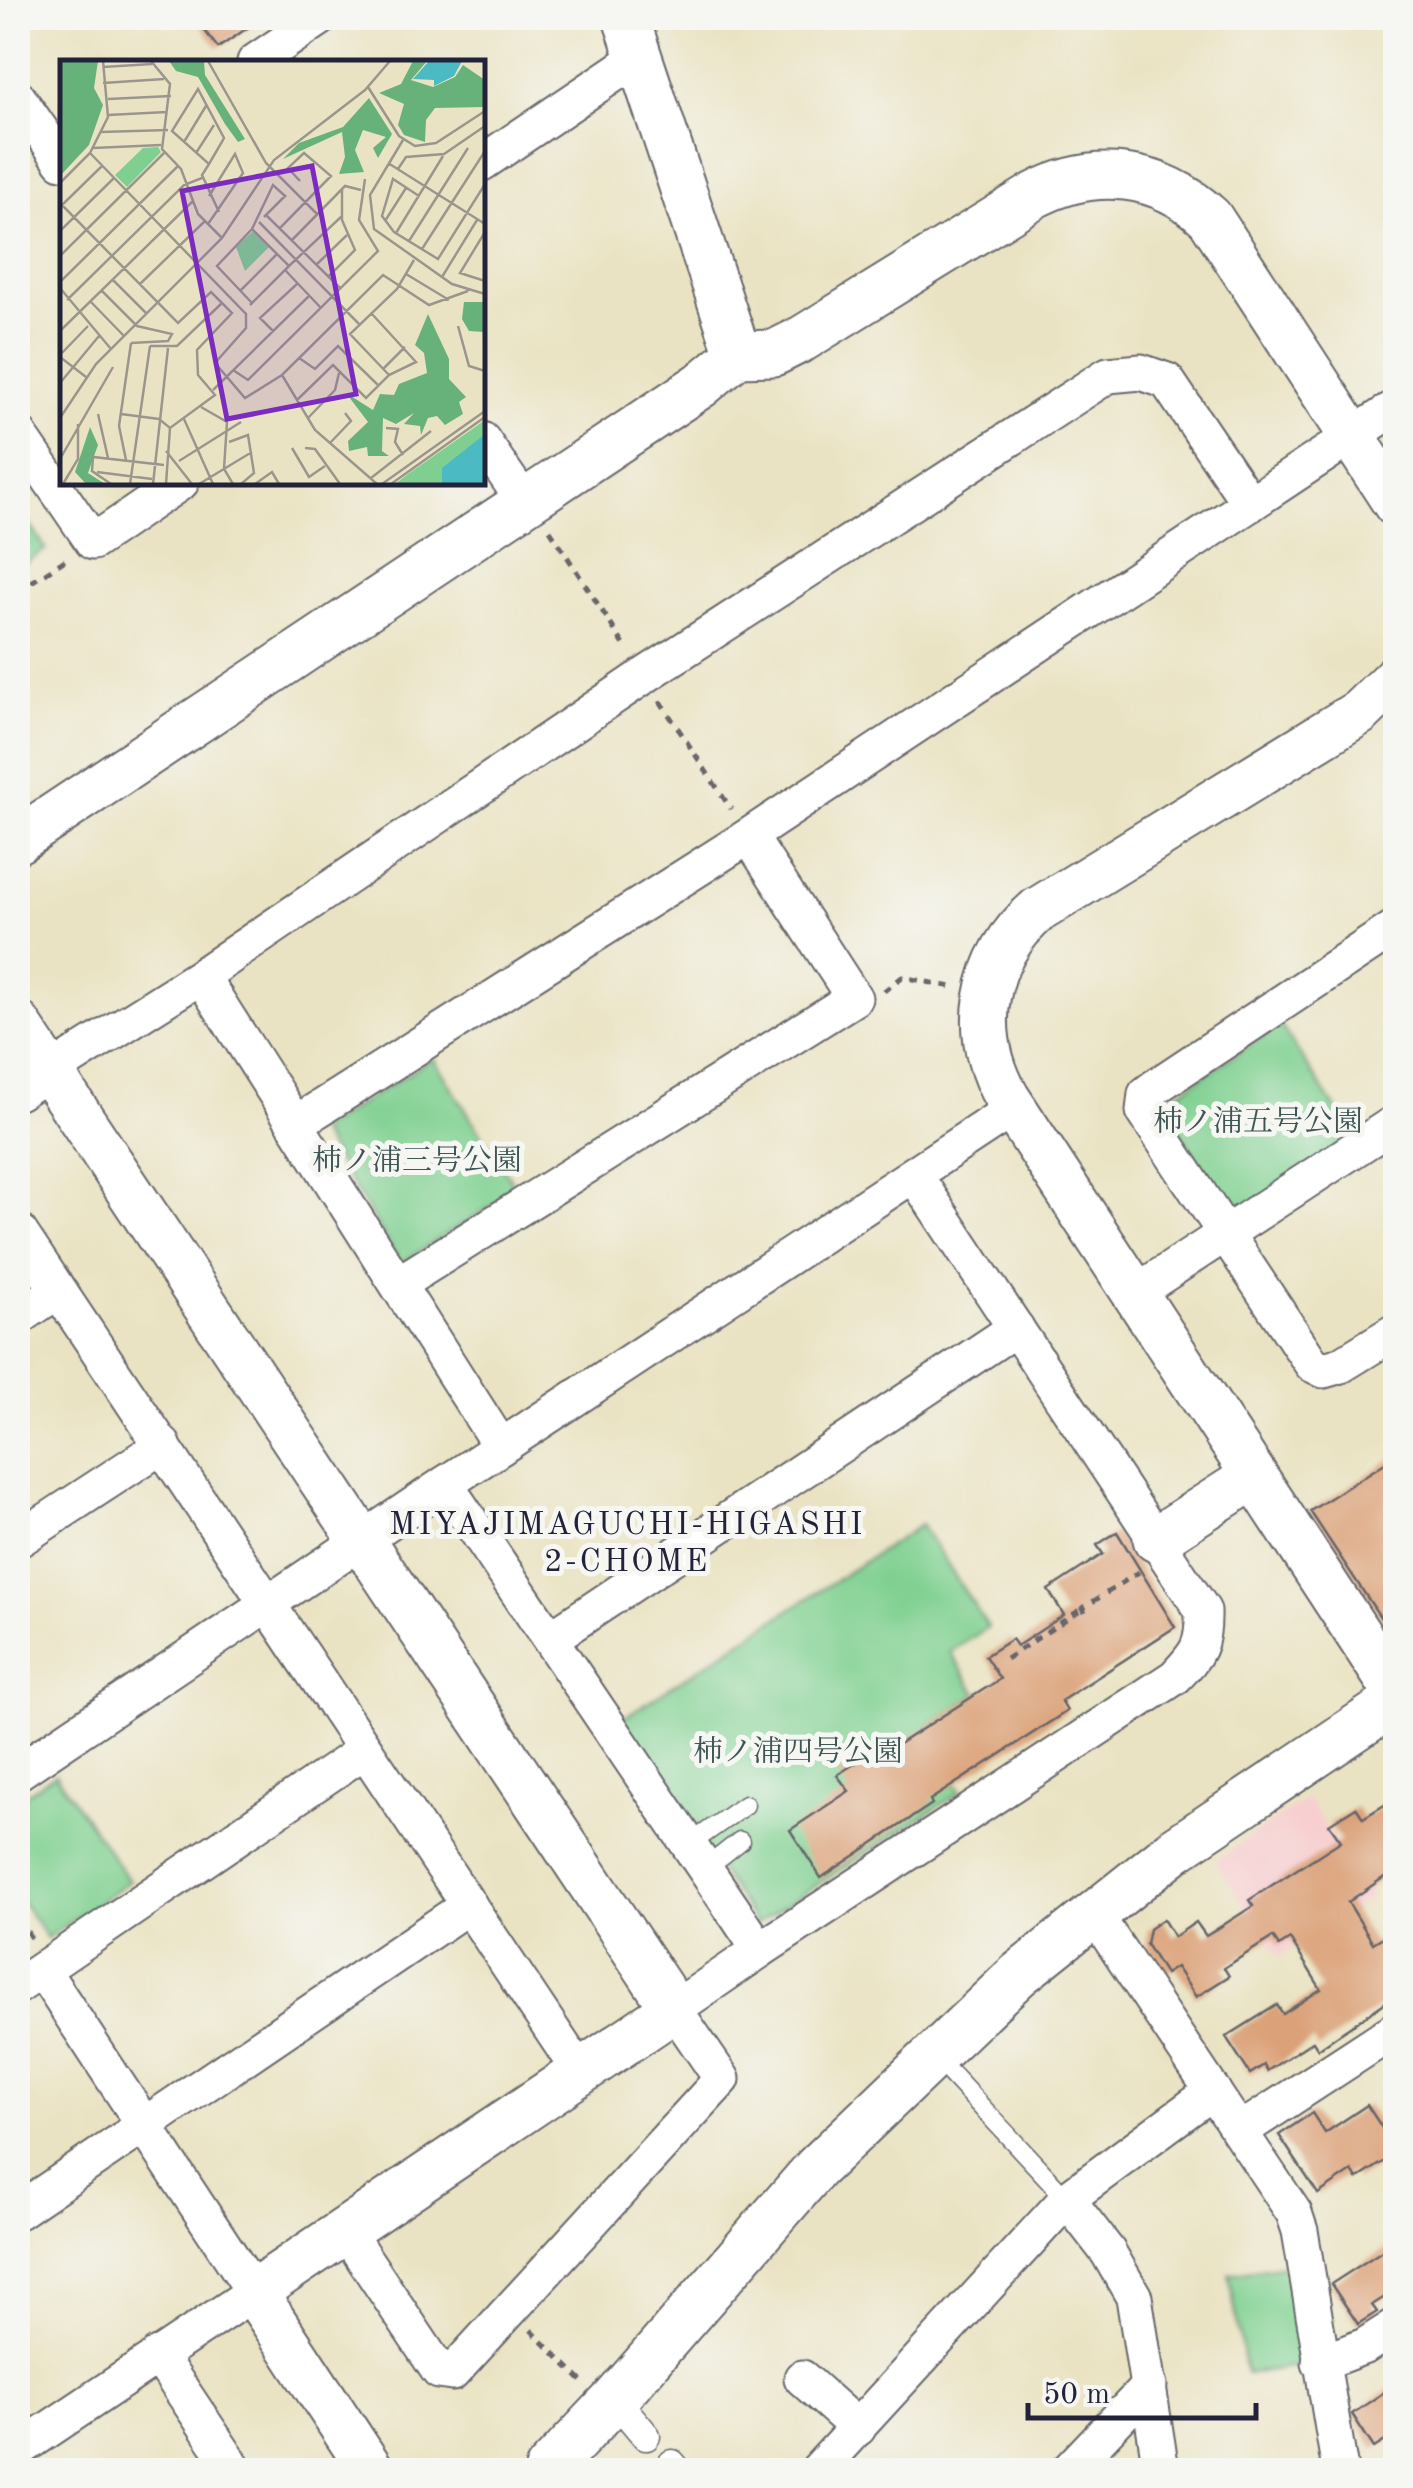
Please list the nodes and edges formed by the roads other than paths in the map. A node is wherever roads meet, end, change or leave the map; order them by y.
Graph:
1 (320, 18) edge
2 (632, 37) edge
3 (258, 60) edge
4 (18, 98) edge
5 (60, 157) edge
6 (485, 160) edge
7 (738, 354) junction
8 (1396, 407) edge
9 (18, 432) edge
10 (1352, 436) junction
11 (485, 444) edge
12 (177, 485) edge
13 (1250, 504) junction
14 (1396, 504) edge
15 (533, 510) junction
16 (1396, 677) edge
17 (749, 836) junction
18 (18, 840) edge
19 (1396, 927) edge
20 (201, 976) junction
21 (18, 1024) edge
22 (33, 1082) edge
23 (1014, 1108) junction
24 (1396, 1122) edge
25 (296, 1124) junction
26 (915, 1176) junction
27 (18, 1230) edge
28 (1227, 1232) junction
29 (398, 1284) junction
30 (58, 1291) junction
31 (1135, 1293) junction
32 (18, 1318) edge
33 (1016, 1328) junction
34 (1396, 1330) edge
35 (163, 1445) junction
36 (501, 1447) junction
37 (1254, 1476) junction
38 (444, 1484) junction
39 (360, 1539) junction
40 (18, 1540) edge
41 (1144, 1557) junction
42 (267, 1603) junction
43 (550, 1638) junction
44 (1396, 1692) edge
45 (1396, 1701) edge
46 (365, 1750) junction
47 (18, 1772) edge
48 (745, 1805) dead end
49 (740, 1842) dead end
50 (700, 1858) junction
51 (468, 1905) junction
52 (1093, 1912) junction
53 (760, 1950) junction
54 (30, 1978) edge
55 (674, 2009) junction
56 (1396, 2028) edge
57 (580, 2072) junction
58 (950, 2074) dead end
59 (1213, 2091) junction
60 (146, 2123) junction
61 (1240, 2131) junction
62 (1068, 2199) junction
63 (18, 2210) edge
64 (345, 2230) junction
65 (254, 2292) junction
66 (1396, 2326) edge
67 (158, 2355) junction
68 (1320, 2363) junction
69 (802, 2378) dead end
70 (1149, 2386) junction
71 (602, 2393) junction
72 (858, 2428) junction
73 (646, 2436) dead end
74 (18, 2450) edge
75 (235, 2470) edge
76 (371, 2470) edge
77 (548, 2470) edge
78 (818, 2470) edge
79 (1069, 2470) edge
80 (1162, 2470) edge
81 (1340, 2470) edge

1 - 3 street
2 - 6 street
2 - 7 street
4 - 5 street
7 - 10 street
7 - 15 street
8 - 10 street
9 - 12 street
10 - 13 street
10 - 14 street
11 - 15 street
13 - 17 street
13 - 20 street
15 - 18 street
16 - 23 street
17 - 25 street
17 - 29 street
19 - 28 street
20 - 22 street
20 - 25 street
21 - 22 street
22 - 39 street
23 - 26 street
23 - 31 street
24 - 28 street
25 - 29 street
26 - 33 street
26 - 36 street
27 - 30 street
28 - 31 street
28 - 34 street
29 - 36 street
30 - 32 street
30 - 35 street
31 - 37 street
33 - 41 street
33 - 43 street
35 - 40 street
35 - 42 street
36 - 38 street
37 - 41 street
37 - 44 street
38 - 39 street
38 - 43 street
39 - 42 street
39 - 55 street
41 - 53 street
42 - 46 street
42 - 47 street
43 - 50 street
45 - 52 street
46 - 51 street
46 - 54 street
48 - 50 lane
49 - 50 lane
50 - 53 street
51 - 57 street
51 - 60 street
52 - 59 street
52 - 71 street
53 - 55 street
54 - 60 street
55 - 57 street
55 - 64 street
56 - 61 street
57 - 64 street
58 - 62 lane
59 - 61 street
59 - 62 street
60 - 63 street
60 - 65 street
61 - 68 street
62 - 70 street
62 - 72 street
64 - 65 street
65 - 67 street
65 - 76 street
66 - 68 street
67 - 74 street
67 - 75 street
68 - 81 street
69 - 72 street
70 - 79 street
70 - 80 street
71 - 73 street
71 - 77 street
72 - 78 street

